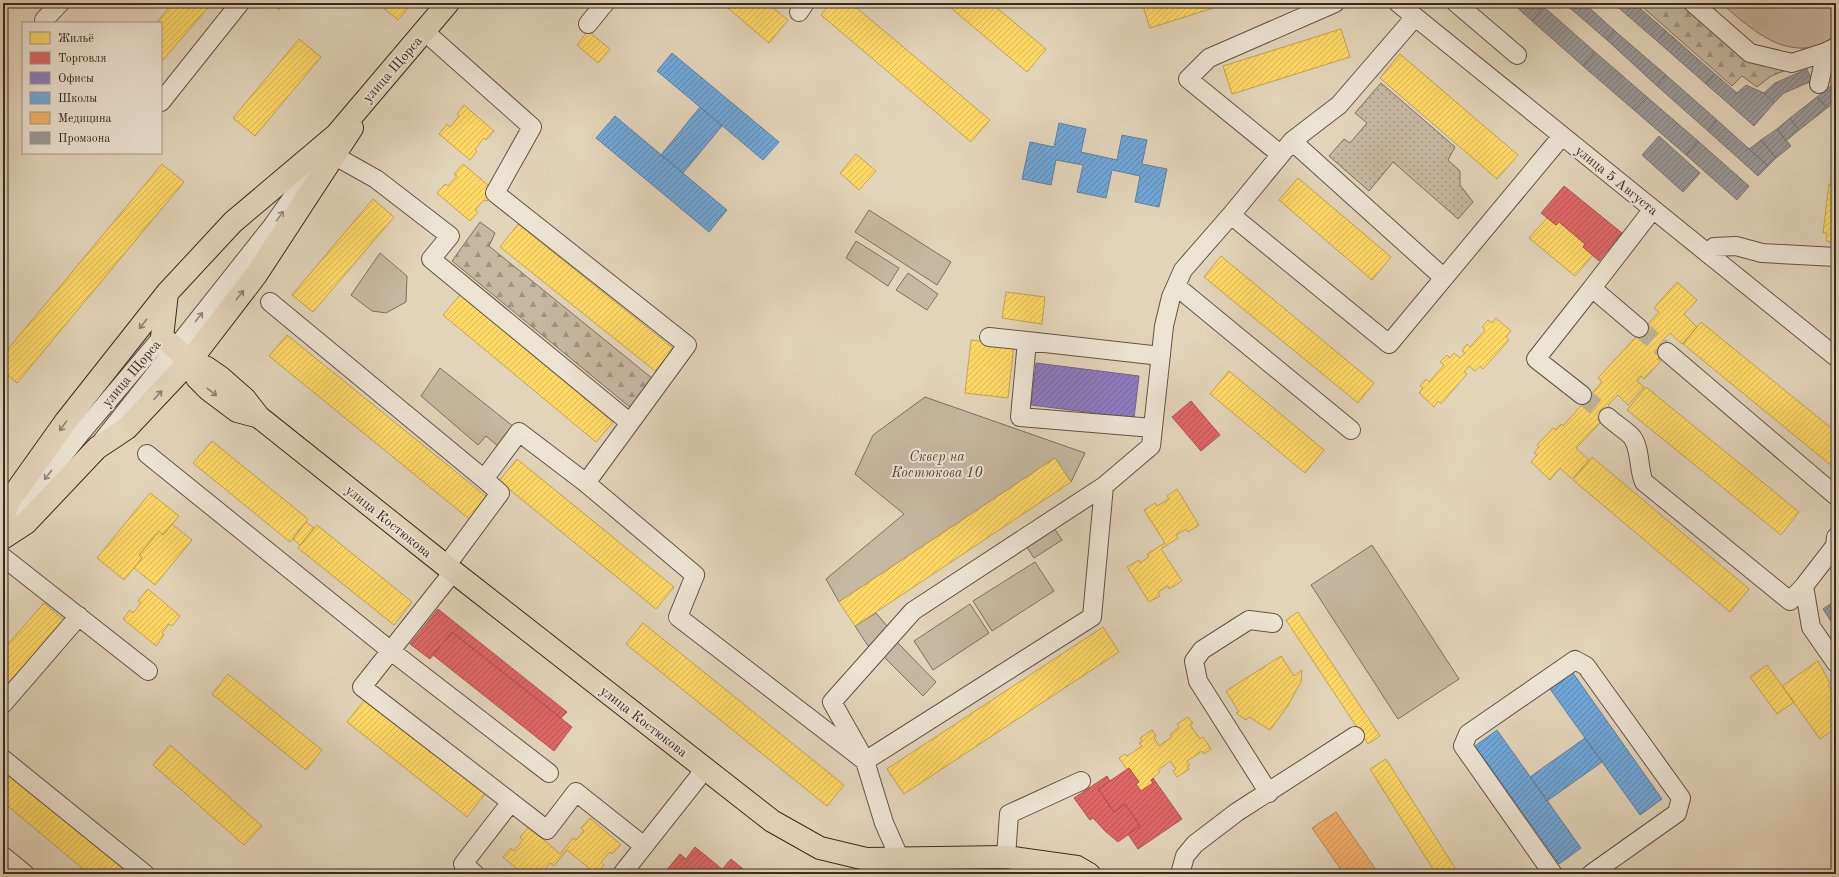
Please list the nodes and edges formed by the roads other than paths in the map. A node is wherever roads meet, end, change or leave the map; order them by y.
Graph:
1 (60, 3) edge
2 (240, 3) edge
3 (448, 3) edge
4 (605, 3) edge
5 (1335, 3) edge
6 (1398, 3) edge
7 (1456, 3) edge
8 (1693, 3) edge
9 (1415, 17) junction
10 (44, 20) dead end
11 (588, 24) dead end
12 (424, 31) junction
13 (1831, 49) edge
14 (1517, 55) dead end
15 (379, 84) junction
16 (1819, 84) dead end
17 (162, 101) edge
18 (336, 134) junction
19 (1562, 136) junction
20 (1286, 148) junction
21 (335, 156) junction
22 (1653, 209) junction
23 (1231, 215) junction
24 (1708, 254) junction
25 (1836, 256) edge
26 (1444, 278) junction
27 (1176, 286) junction
28 (1592, 288) junction
29 (167, 293) junction
30 (270, 302) dead end
31 (1639, 328) tunnel mouth
32 (989, 337) dead end
33 (1027, 341) junction
34 (175, 349) junction
35 (1667, 352) tunnel mouth
36 (1161, 356) junction
37 (1836, 357) edge
38 (1582, 395) tunnel mouth
39 (1608, 417) tunnel mouth
40 (629, 422) junction
41 (1153, 428) junction
42 (1351, 430) dead end
43 (147, 454) dead end
44 (484, 479) junction
45 (586, 483) junction
46 (1104, 486) junction
47 (1836, 496) edge
48 (3, 516) edge
49 (3, 531) edge
50 (1836, 537) edge
51 (3, 538) edge
52 (3, 557) edge
53 (449, 569) junction
54 (1804, 586) junction
55 (79, 616) junction
56 (1273, 623) dead end
57 (391, 651) junction
58 (1223, 651) dead end
59 (1836, 663) edge
60 (148, 671) dead end
61 (1198, 681) junction
62 (3, 704) edge
63 (1354, 736) dead end
64 (3, 759) edge
65 (865, 761) junction
66 (705, 769) junction
67 (549, 773) dead end
68 (1081, 781) dead end
69 (1269, 793) junction
70 (511, 802) junction
71 (644, 846) junction
72 (3, 856) edge
73 (1006, 857) junction
74 (900, 859) junction
75 (25, 874) edge
76 (146, 874) edge
77 (475, 874) edge
78 (622, 874) edge
79 (1089, 874) edge
80 (1180, 874) edge
81 (1553, 874) edge
82 (1591, 874) edge

1 - 10 street
2 - 17 street
3 - 12 main road, улица Щорса
4 - 11 street
5 - 20 street
6 - 9 street, улица 5 Августа
7 - 14 street
8 - 13 street
9 - 19 street, улица 5 Августа
9 - 20 street
12 - 15 main road, улица Щорса
12 - 40 street
13 - 16 street
15 - 18 main road, улица Щорса
15 - 21 main road
18 - 29 main road, улица Щорса
34 -> 18 street, улица Щорса
19 - 22 street, улица 5 Августа
19 - 26 street
20 - 23 street
20 - 26 street
34 -> 21 main road
21 - 40 street
22 - 24 street, улица 5 Августа
22 - 28 street
23 - 26 street
23 - 27 street
24 - 25 street
24 - 37 street, улица 5 Августа
27 - 36 street
27 - 42 street
28 - 31 street
28 - 38 street
29 - 34 main road, улица Щорса
29 -> 48 main road
30 - 44 street
32 - 33 street
33 - 36 street
33 - 41 street
34 -> 49 street, улица Щорса
51 -> 34 main road
34 - 53 main road, улица Костюкова
35 - 47 street
36 - 41 street
39 - 54 street
40 - 45 street
41 - 46 street
43 - 57 street
44 - 45 street
44 - 53 street
45 - 65 street
46 - 65 street
46 - 65 street
50 - 54 street
52 - 55 street
53 - 57 street
53 - 66 main road, улица Костюкова
54 - 59 street
55 - 60 street
55 - 62 street
56 - 61 street
57 - 67 street
57 - 70 street
58 - 61 street
61 - 69 street
63 - 69 street
64 - 76 street
65 - 74 street
66 - 71 street
66 - 74 main road, улица Костюкова
68 - 73 street
69 - 80 street
70 - 71 street
70 - 77 street
71 - 78 street
72 - 75 street
73 - 74 main road, улица Костюкова
73 - 79 main road, улица Костюкова
81 - 82 street

